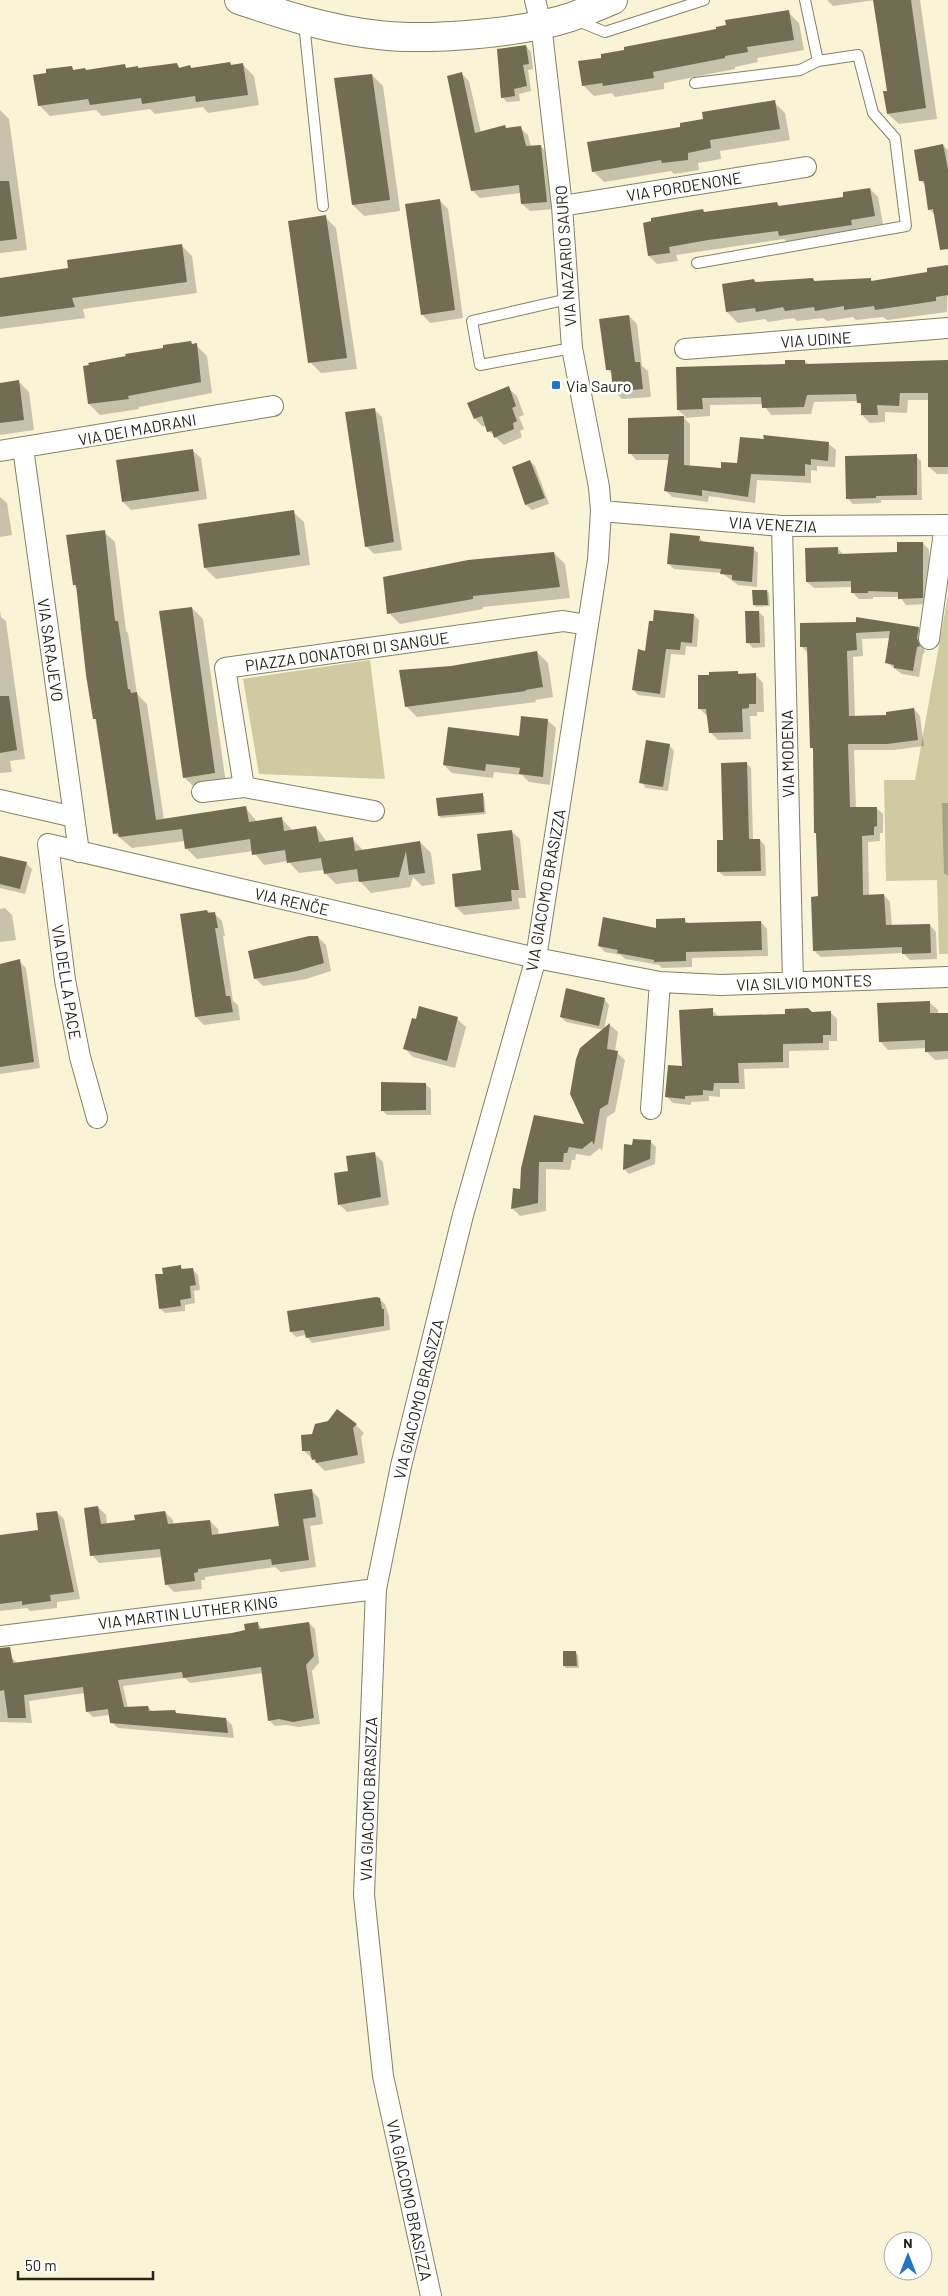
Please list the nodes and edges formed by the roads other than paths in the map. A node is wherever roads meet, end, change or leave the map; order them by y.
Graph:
1 (239, 0) edge
2 (613, 0) edge
3 (704, 0) edge
4 (805, 0) edge
5 (538, 12) edge
6 (570, 17) junction
7 (304, 21) junction
8 (818, 61) junction
9 (695, 83) dead end
10 (806, 167) dead end
11 (323, 206) dead end
12 (562, 206) junction
13 (697, 263) dead end
14 (568, 298) junction
15 (948, 328) edge
16 (572, 348) junction
17 (685, 349) dead end
18 (273, 406) dead end
19 (24, 448) junction
20 (0, 451) edge
21 (601, 511) junction
22 (947, 524) edge
23 (782, 526) junction
24 (587, 625) junction
25 (929, 639) dead end
26 (244, 787) junction
27 (202, 792) dead end
28 (0, 800) edge
29 (374, 811) dead end
30 (74, 817) junction
31 (48, 844) joint
32 (79, 852) junction
33 (536, 958) junction
34 (948, 977) edge
35 (660, 982) junction
36 (793, 982) junction
37 (651, 1110) dead end
38 (97, 1118) dead end
39 (376, 1589) junction
40 (0, 1636) edge
41 (431, 2296) edge

1 - 7 street
2 - 6 street
3 - 6 lane
4 - 8 lane
5 - 6 street
5 - 7 street
5 - 12 street, VIA NAZARIO SAURO
7 - 11 lane
8 - 9 lane
8 - 13 lane
10 - 12 street, VIA PORDENONE
12 - 14 street, VIA NAZARIO SAURO
14 - 16 street, VIA NAZARIO SAURO
14 - 16 lane
15 - 17 street, VIA UDINE
16 - 21 street, VIA NAZARIO SAURO
18 - 19 street, VIA DEI MADRANI
19 - 20 street, VIA DEI MADRANI
19 - 30 street, VIA SARAJEVO
21 - 23 street, VIA VENEZIA
21 - 24 street, VIA GIACOMO BRASIZZA
22 - 23 street, VIA VENEZIA
22 - 25 street, VIA VENEZIA
23 - 36 street, VIA MODENA
24 - 26 street, PIAZZA DONATORI DI SANGUE
24 - 33 street, VIA GIACOMO BRASIZZA
26 - 27 street
26 - 29 street
28 - 30 street
30 - 32 street, VIA SARAJEVO
31 - 32 street, VIA RENČE
31 - 38 street, VIA DELLA PACE
32 - 33 street, VIA RENČE
33 - 35 street, VIA SILVIO MONTES
33 - 39 street, VIA GIACOMO BRASIZZA
34 - 36 street, VIA SILVIO MONTES
35 - 36 street, VIA SILVIO MONTES
35 - 37 street
39 - 40 street, VIA MARTIN LUTHER KING
39 - 41 street, VIA GIACOMO BRASIZZA

